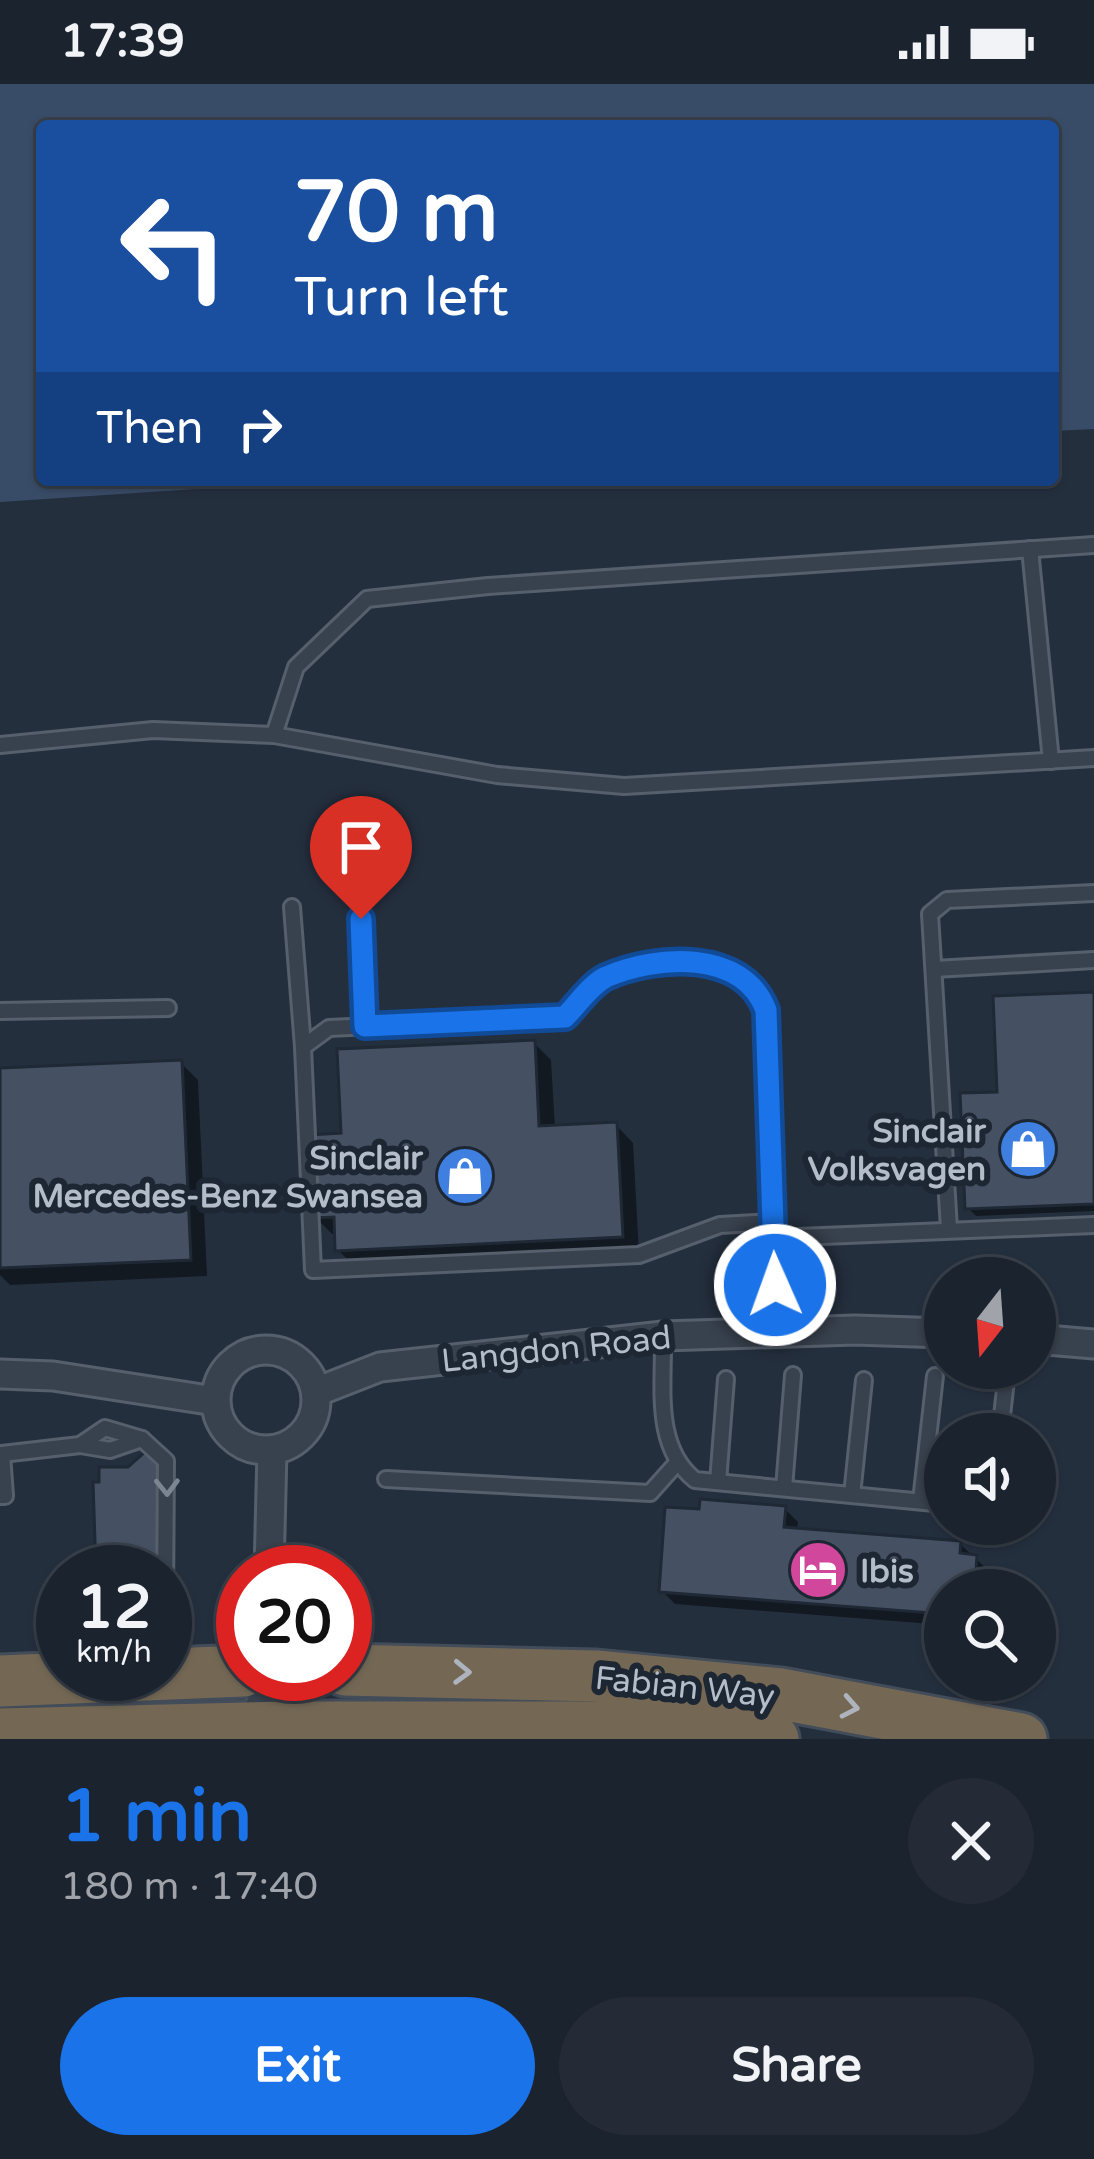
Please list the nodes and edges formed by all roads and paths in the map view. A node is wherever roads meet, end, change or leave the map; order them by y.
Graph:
1 (1094, 545) edge
2 (1030, 549) junction
3 (274, 735) junction
4 (0, 745) edge
5 (1094, 758) edge
6 (1051, 761) junction
7 (1094, 893) edge
8 (292, 908) dead end
9 (361, 919) dead end
10 (1094, 960) edge
11 (934, 969) junction
12 (168, 1008) dead end
13 (0, 1011) edge
14 (365, 1026) junction
15 (303, 1047) junction
16 (1094, 1225) edge
17 (949, 1229) junction
18 (774, 1230) junction
19 (777, 1332) junction
20 (924, 1333) edge
21 (663, 1336) junction
22 (1056, 1341) edge
23 (1094, 1344) edge
24 (0, 1374) edge
25 (794, 1376) dead end
26 (726, 1379) dead end
27 (864, 1380) dead end
28 (933, 1389) edge
29 (316, 1392) junction
30 (215, 1401) junction
31 (272, 1450) junction
32 (676, 1464) junction
33 (386, 1479) dead end
34 (718, 1482) junction
35 (784, 1488) junction
36 (852, 1495) junction
37 (2, 1496) edge
38 (921, 1502) junction
39 (924, 1502) edge
40 (165, 1545) edge
41 (269, 1545) edge
42 (372, 1671) edge
43 (216, 1672) edge
44 (0, 1681) edge
45 (271, 1701) edge
46 (269, 1733) edge
47 (0, 1734) edge
48 (770, 1739) edge
49 (1021, 1739) edge

1 - 2 lane
2 - 3 lane
2 - 6 lane
3 - 4 lane
3 - 6 lane
5 - 6 lane
7 - 11 lane
8 - 15 lane
9 - 14 lane
10 - 11 lane
11 - 17 lane
12 - 13 lane
14 - 15 lane
14 - 18 lane
15 - 18 lane
16 - 17 lane
17 - 18 lane
18 - 19 lane
19 - 20 street, Langdon Road
19 - 21 street, Langdon Road
21 - 29 street, Langdon Road
21 - 32 lane
22 - 23 street
24 - 30 street
25 - 35 lane
26 - 34 lane
27 - 36 lane
28 - 38 lane
29 - 30 street
29 - 31 street
30 - 31 street
31 - 41 street
32 - 33 lane
32 - 34 lane
34 - 35 lane
35 - 36 lane
36 - 38 lane
37 -> 40 lane
38 - 39 lane
42 -> 49 highway, Fabian Way
43 - 44 highway
45 - 46 street
46 - 47 highway, Fabian Way
46 - 48 highway, Fabian Way

